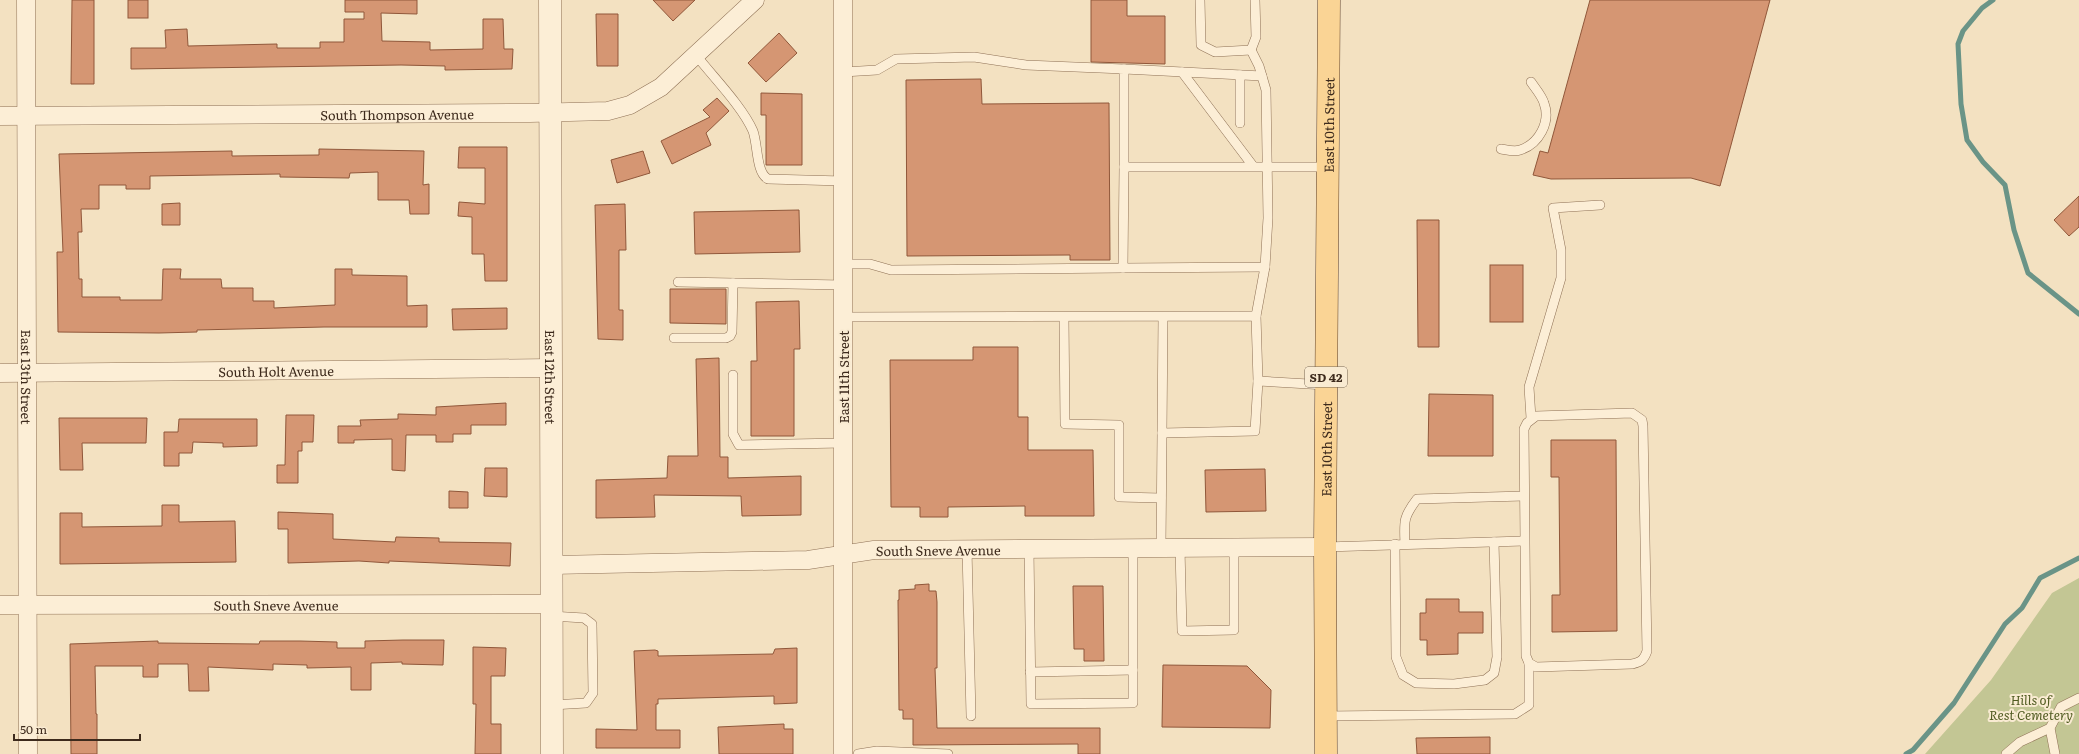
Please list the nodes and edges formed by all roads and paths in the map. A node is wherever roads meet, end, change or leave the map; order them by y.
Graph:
1 (26, 0) edge
2 (550, 0) edge
3 (755, 0) edge
4 (843, 0) edge
5 (1200, 0) edge
6 (1255, 0) edge
7 (1329, 0) edge
8 (1251, 50) junction
9 (696, 55) junction
10 (1124, 69) junction
11 (843, 72) junction
12 (1182, 72) junction
13 (1240, 74) junction
14 (1262, 76) junction
15 (1531, 82) dead end
16 (550, 113) junction
17 (0, 116) edge
18 (27, 116) junction
19 (1240, 123) dead end
20 (1501, 149) dead end
21 (1253, 166) junction
22 (1124, 167) junction
23 (1268, 167) junction
24 (1327, 167) junction
25 (843, 181) junction
26 (1600, 206) dead end
27 (843, 264) junction
28 (1265, 267) junction
29 (1123, 268) junction
30 (678, 282) dead end
31 (733, 283) junction
32 (843, 285) junction
33 (1256, 316) junction
34 (1064, 317) junction
35 (1163, 317) junction
36 (843, 318) junction
37 (674, 338) dead end
38 (551, 368) junction
39 (0, 373) edge
40 (28, 373) junction
41 (733, 375) dead end
42 (1258, 381) junction
43 (1326, 385) junction
44 (1531, 418) junction
45 (1162, 433) junction
46 (843, 443) junction
47 (1524, 496) junction
48 (1161, 498) junction
49 (1524, 541) junction
50 (1494, 542) junction
51 (1400, 544) junction
52 (1325, 546) junction
53 (1234, 547) junction
54 (1133, 548) junction
55 (1161, 548) junction
56 (1180, 548) junction
57 (968, 549) junction
58 (1029, 549) junction
59 (843, 555) junction
60 (552, 565) junction
61 (0, 605) edge
62 (28, 605) junction
63 (551, 610) junction
64 (1529, 663) junction
65 (1133, 670) junction
66 (1030, 672) junction
67 (2079, 698) edge
68 (552, 704) junction
69 (971, 716) dead end
70 (1326, 716) junction
71 (2050, 728) junction
72 (28, 754) edge
73 (552, 754) edge
74 (843, 754) edge
75 (858, 754) edge
76 (948, 754) edge
77 (1326, 754) edge
78 (2006, 754) edge
79 (2055, 754) edge

1 - 18 street, East 13th Street
2 - 16 street, East 12th Street
3 - 9 street, South Thompson Avenue
4 - 11 street, East 11th Street
5 - 8 lane
6 - 8 lane
7 - 24 main road, East 10th Street / SD 42
8 - 14 lane
9 - 16 street, South Thompson Avenue
9 - 25 lane
10 - 11 lane
10 - 12 lane
10 - 22 lane
11 - 25 street, East 11th Street
12 - 13 lane
12 - 21 lane
13 - 14 lane
13 - 19 lane
14 - 23 lane
15 - 20 lane
16 - 18 street, South Thompson Avenue
16 - 38 street, East 12th Street
17 - 18 street, South Thompson Avenue
18 - 40 street, East 13th Street
21 - 22 lane
21 - 23 lane
22 - 29 lane
23 - 24 lane
23 - 28 lane
24 - 43 main road, East 10th Street / SD 42
25 - 27 street, East 11th Street
26 - 44 lane
27 - 29 lane
27 - 32 street, East 11th Street
28 - 29 lane
28 - 33 lane
30 - 31 lane
31 - 32 lane
31 - 37 lane
32 - 36 street, East 11th Street
33 - 35 lane
33 - 42 lane
34 - 35 lane
34 - 36 lane
34 - 48 lane
35 - 45 lane
36 - 46 street, East 11th Street
38 - 40 street, South Holt Avenue
38 - 60 street, East 12th Street
39 - 40 street, South Holt Avenue
40 - 62 street, East 13th Street
41 - 46 lane
42 - 43 lane
42 - 45 lane
43 - 52 main road, East 10th Street / SD 42
44 - 47 lane
44 - 64 lane
45 - 48 lane
46 - 59 street, East 11th Street
47 - 49 lane
47 - 51 lane
48 - 55 lane
49 - 50 lane
49 - 64 lane
50 - 51 lane
50 - 51 lane
51 - 52 lane
52 - 53 street, South Sneve Avenue
52 - 70 main road, East 10th Street / SD 42
53 - 56 street, South Sneve Avenue
53 - 56 lane
54 - 55 street, South Sneve Avenue
54 - 58 street, South Sneve Avenue
54 - 65 lane
55 - 56 street, South Sneve Avenue
57 - 58 street, South Sneve Avenue
57 - 59 street, South Sneve Avenue
57 - 69 lane
58 - 66 lane
59 - 60 street, South Sneve Avenue
59 - 74 street, East 11th Street
60 - 63 street, East 12th Street
61 - 62 street, South Sneve Avenue
62 - 63 street, South Sneve Avenue
62 - 72 street, East 13th Street
63 - 68 street, East 12th Street
63 - 68 lane
64 - 70 lane
65 - 66 lane
65 - 66 lane
67 - 71 lane
68 - 73 street, East 12th Street
70 - 77 main road, East 10th Street / SD 42
71 - 78 lane
71 - 79 lane
75 - 76 lane

